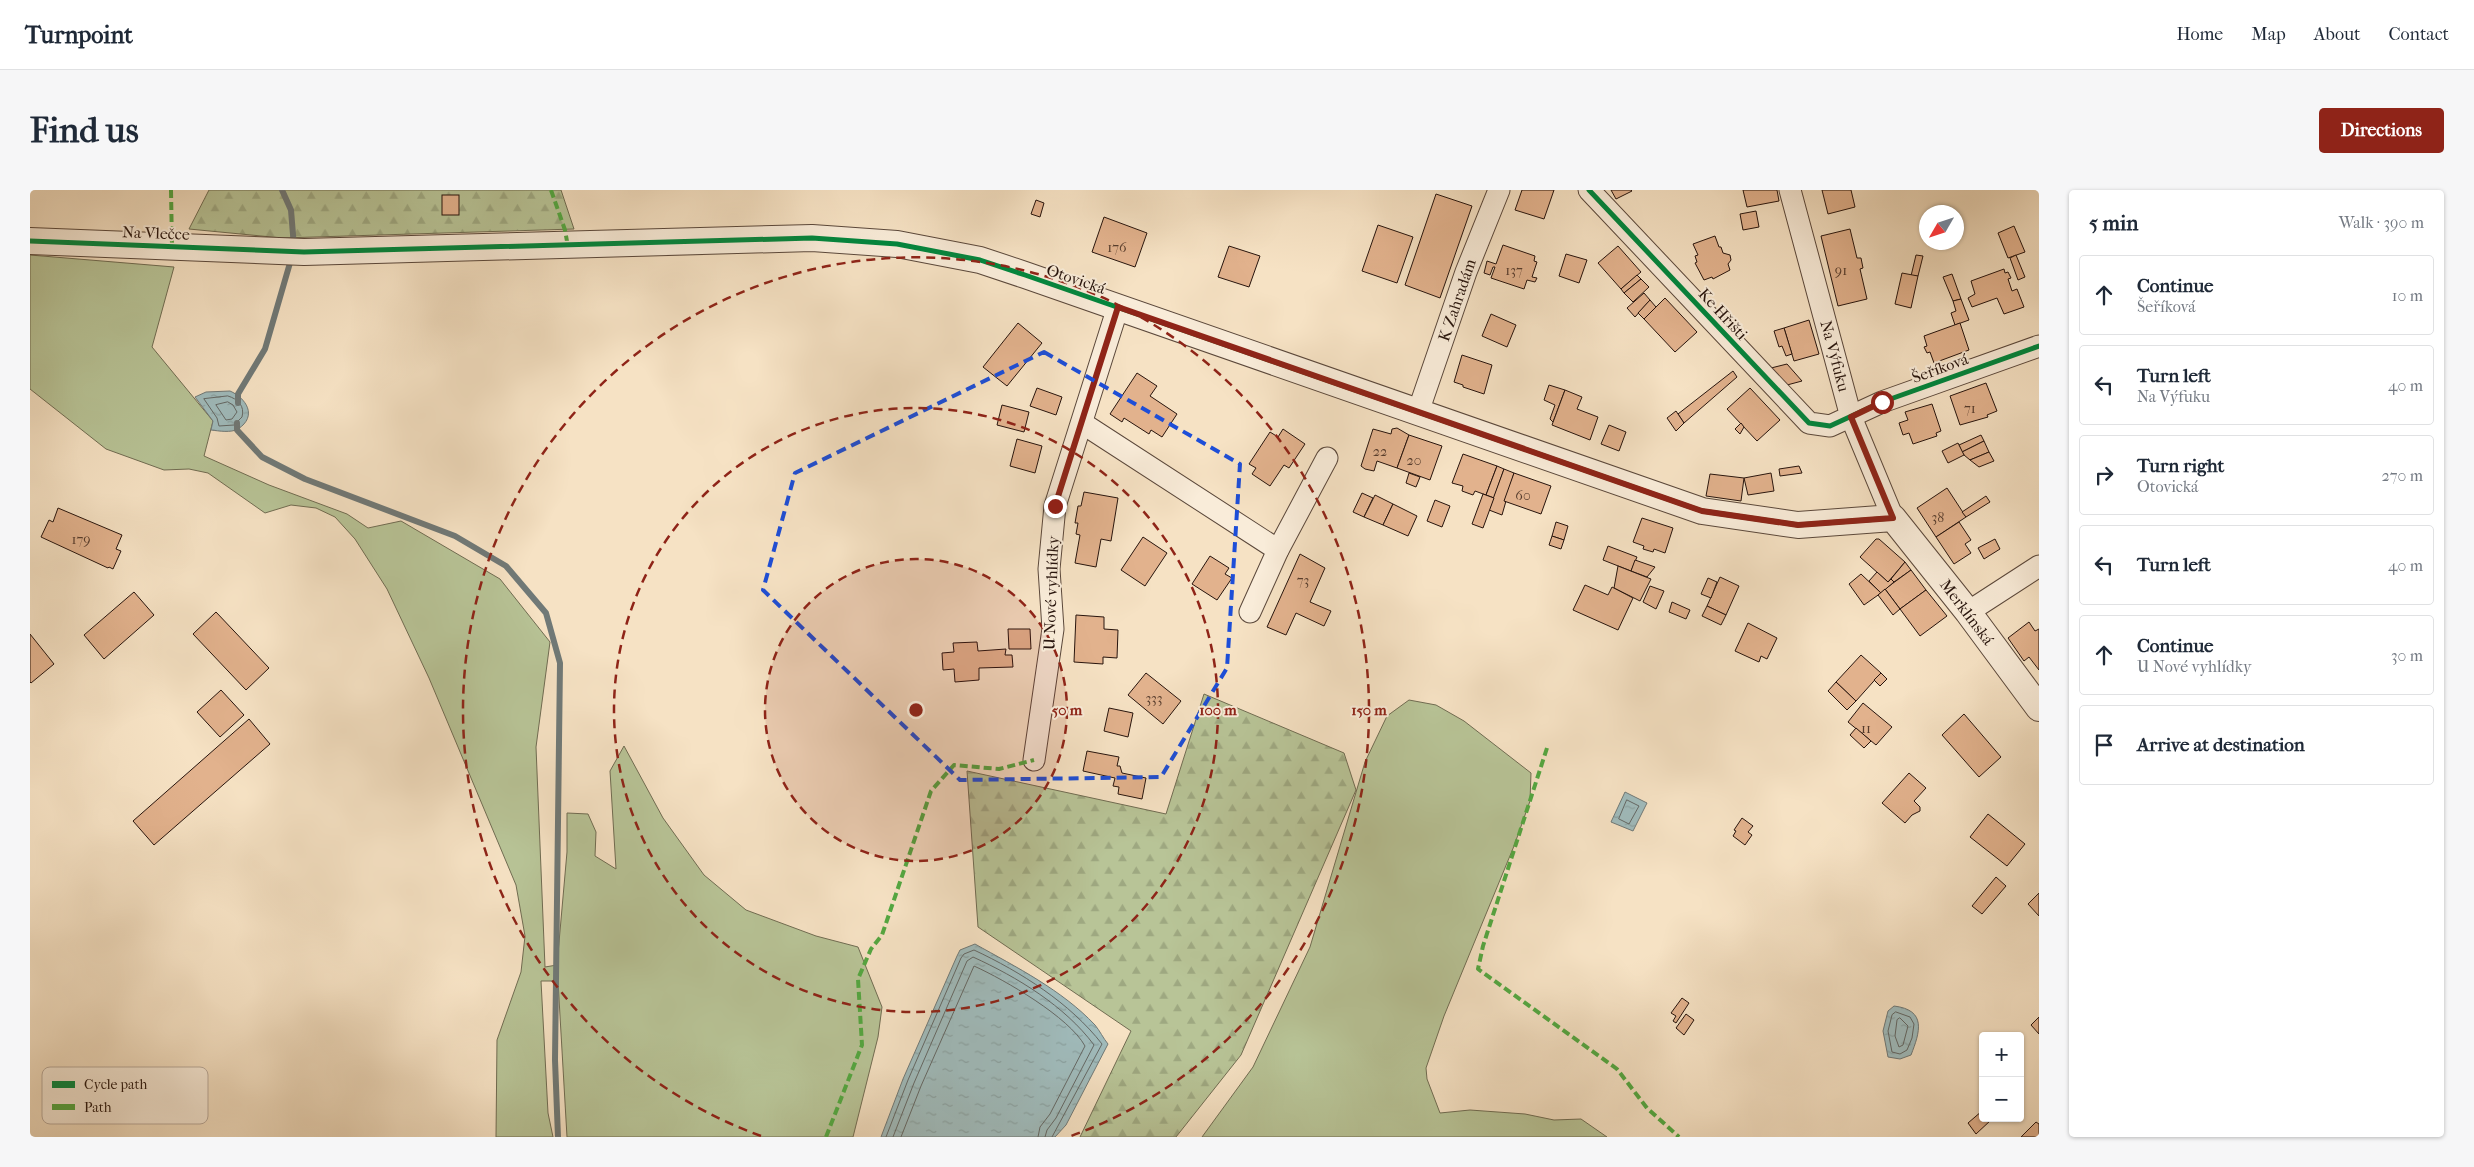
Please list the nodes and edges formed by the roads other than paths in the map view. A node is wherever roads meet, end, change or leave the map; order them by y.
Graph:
1 (1499, 190) edge
2 (1589, 190) edge
3 (1790, 190) edge
4 (30, 240) edge
5 (1025, 275) joint
6 (1118, 307) junction
7 (2039, 346) edge
8 (1418, 412) junction
9 (1851, 417) junction
10 (1082, 423) junction
11 (1326, 458) dead end
12 (1893, 518) junction
13 (1278, 550) junction
14 (2039, 566) edge
15 (1250, 612) dead end
16 (1968, 612) junction
17 (2039, 708) edge
18 (1034, 760) dead end

1 - 8 street, K Zahradám
2 - 9 street, Ke Hřišti
3 - 9 street, Na Výfuku
4 - 5 street, Na Vlečce
5 - 6 street, Otovická
6 - 8 street, Otovická
6 - 10 street, U Nové vyhlídky
7 - 9 street, Šeříková
8 - 12 street, Otovická
9 - 12 street, Na Výfuku
10 - 13 street
10 - 18 street, U Nové vyhlídky
11 - 13 street
12 - 16 street, Merklínská
13 - 15 street
14 - 16 street
16 - 17 street, Merklínská

